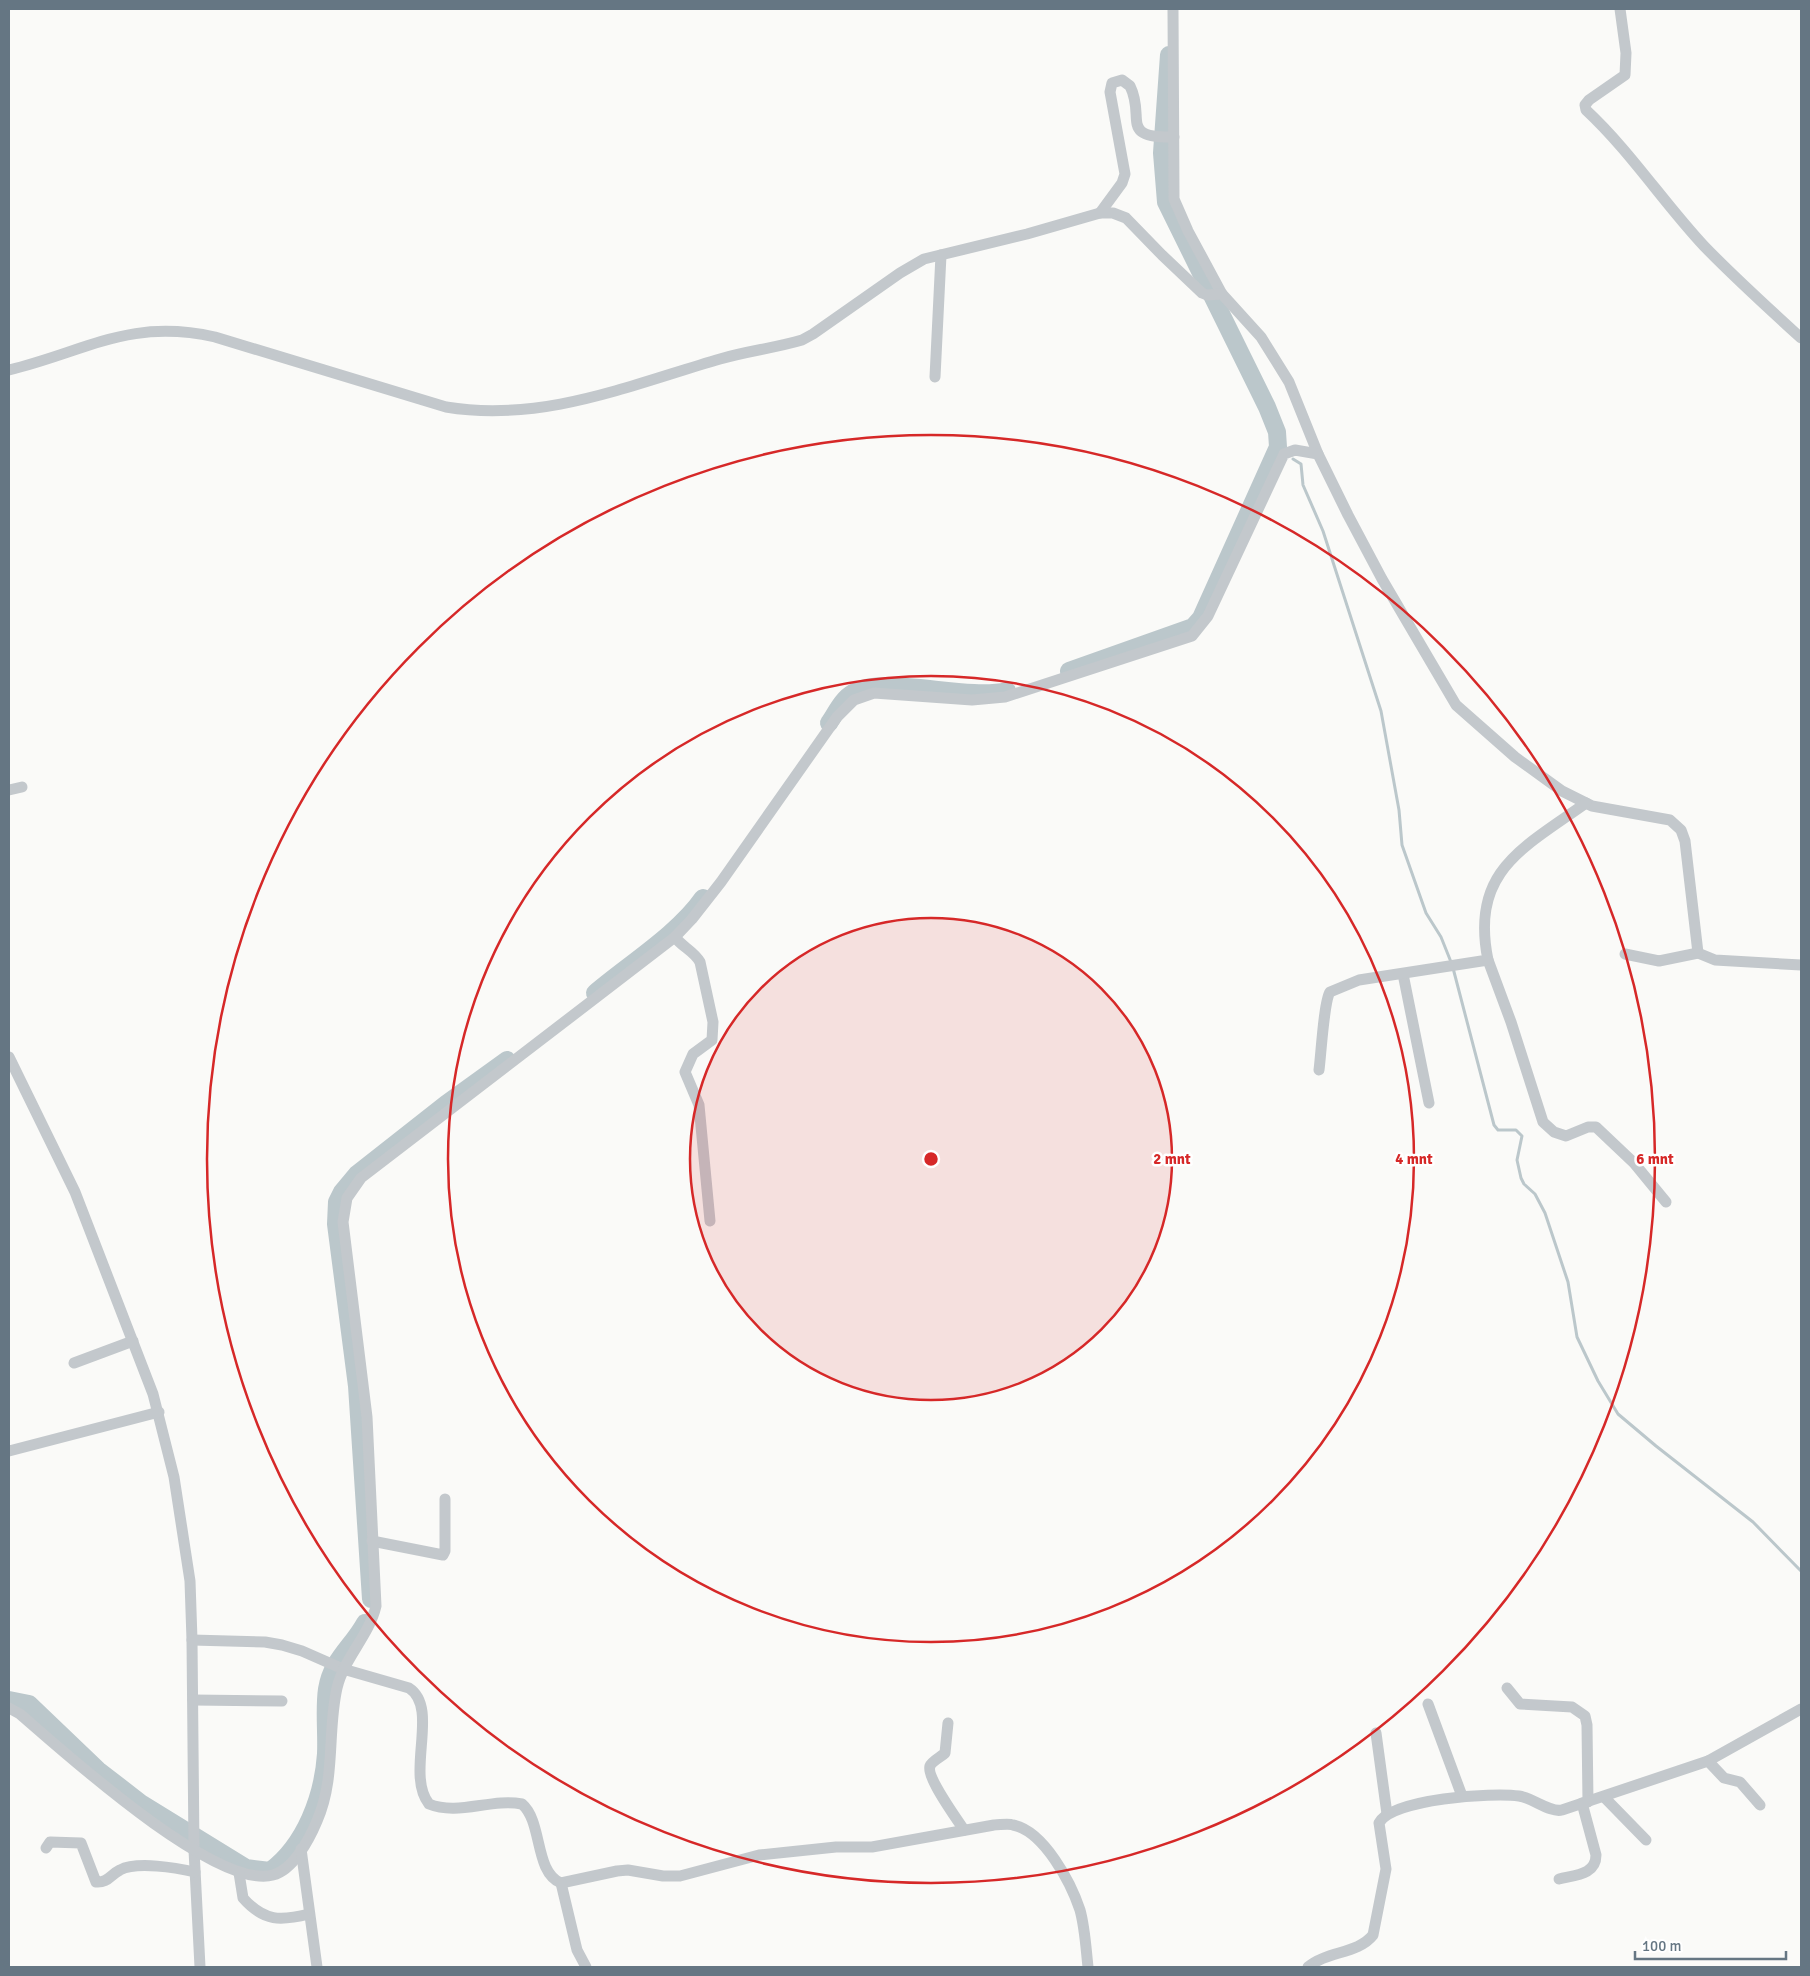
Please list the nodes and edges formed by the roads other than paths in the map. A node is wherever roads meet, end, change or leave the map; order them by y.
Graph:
1 (1173, 9) edge
2 (1620, 9) edge
3 (1166, 137) junction
4 (1100, 213) junction
5 (941, 256) junction
6 (1215, 294) junction
7 (1801, 338) edge
8 (9, 370) edge
9 (935, 377) dead end
10 (1318, 454) junction
11 (22, 787) dead end
12 (9, 790) edge
13 (1586, 803) junction
14 (675, 937) junction
15 (1698, 953) junction
16 (1625, 954) dead end
17 (1488, 960) junction
18 (1801, 965) edge
19 (1403, 974) junction
20 (9, 1057) edge
21 (1319, 1070) dead end
22 (1429, 1103) dead end
23 (1666, 1202) dead end
24 (710, 1221) dead end
25 (133, 1341) junction
26 (74, 1363) dead end
27 (159, 1412) junction
28 (9, 1451) edge
29 (445, 1499) dead end
30 (372, 1541) junction
31 (192, 1640) junction
32 (337, 1666) junction
33 (1507, 1688) dead end
34 (193, 1700) junction
35 (282, 1700) dead end
36 (1428, 1704) dead end
37 (9, 1708) edge
38 (1801, 1709) edge
39 (948, 1723) dead end
40 (1376, 1733) dead end
41 (1708, 1761) junction
42 (1462, 1796) junction
43 (1604, 1797) junction
44 (1585, 1802) junction
45 (1760, 1805) dead end
46 (1387, 1814) junction
47 (964, 1830) junction
48 (1646, 1840) dead end
49 (194, 1846) junction
50 (46, 1848) dead end
51 (301, 1849) junction
52 (195, 1872) junction
53 (239, 1873) junction
54 (1559, 1879) dead end
55 (561, 1883) junction
56 (310, 1914) junction
57 (200, 1967) edge
58 (317, 1967) edge
59 (586, 1967) edge
60 (1088, 1967) edge
61 (1308, 1967) edge

1 - 3 street
2 - 7 street
3 - 4 street
3 - 6 street
4 - 5 street
4 - 6 street
5 - 8 street
5 - 9 street
6 - 10 street
10 - 13 street
10 - 14 street
11 - 12 street
13 - 15 street
13 - 17 street
14 - 24 street
14 - 30 street
15 - 16 street
15 - 18 street
17 - 19 street
17 - 23 street
19 - 21 street
19 - 22 street
20 - 25 street
25 - 26 street
25 - 27 street
27 - 28 street
27 - 31 street
29 - 30 street
30 - 32 street
31 - 32 street
31 - 34 street
32 - 51 street
32 - 55 street
33 - 44 street
34 - 35 street
34 - 49 street
36 - 42 street
37 - 49 street
38 - 41 street
39 - 47 street
40 - 46 street
41 - 43 street
41 - 45 street
42 - 44 street
42 - 46 street
43 - 44 street
43 - 48 street
44 - 54 street
46 - 61 street
47 - 55 street
47 - 60 street
49 - 52 street
49 - 53 street
50 - 52 street
51 - 53 street
51 - 56 street
52 - 57 street
53 - 56 street
55 - 59 street
56 - 58 street

